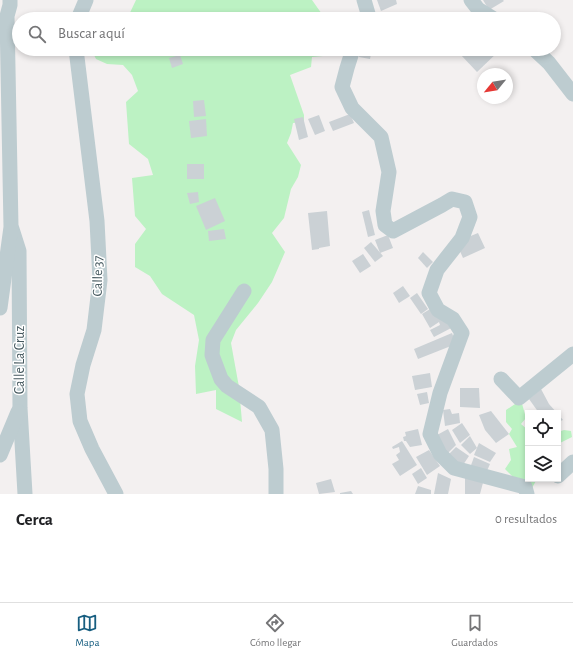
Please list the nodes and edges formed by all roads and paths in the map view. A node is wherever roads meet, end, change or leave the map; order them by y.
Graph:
1 (86, 0) edge
2 (364, 0) edge
3 (471, 0) edge
4 (8, 5) edge
5 (81, 12) edge
6 (368, 12) edge
7 (483, 12) edge
8 (77, 56) edge
9 (350, 56) edge
10 (542, 56) edge
11 (572, 89) edge
12 (10, 227) junction
13 (244, 292) dead end
14 (0, 308) edge
15 (573, 354) edge
16 (501, 378) dead end
17 (20, 408) junction
18 (0, 455) edge
19 (573, 462) edge
20 (561, 473) edge
21 (25, 494) edge
22 (116, 494) edge
23 (276, 494) edge
24 (528, 494) edge

1 - 5 street
2 - 6 street
3 - 7 street
4 - 12 street
8 - 22 street, Calle 37
9 - 24 street
10 - 11 street
12 - 14 street
12 - 17 street, Calle La Cruz
13 - 23 street
15 - 16 street
17 - 18 street
17 - 21 street, Calle La Cruz
19 - 20 street

